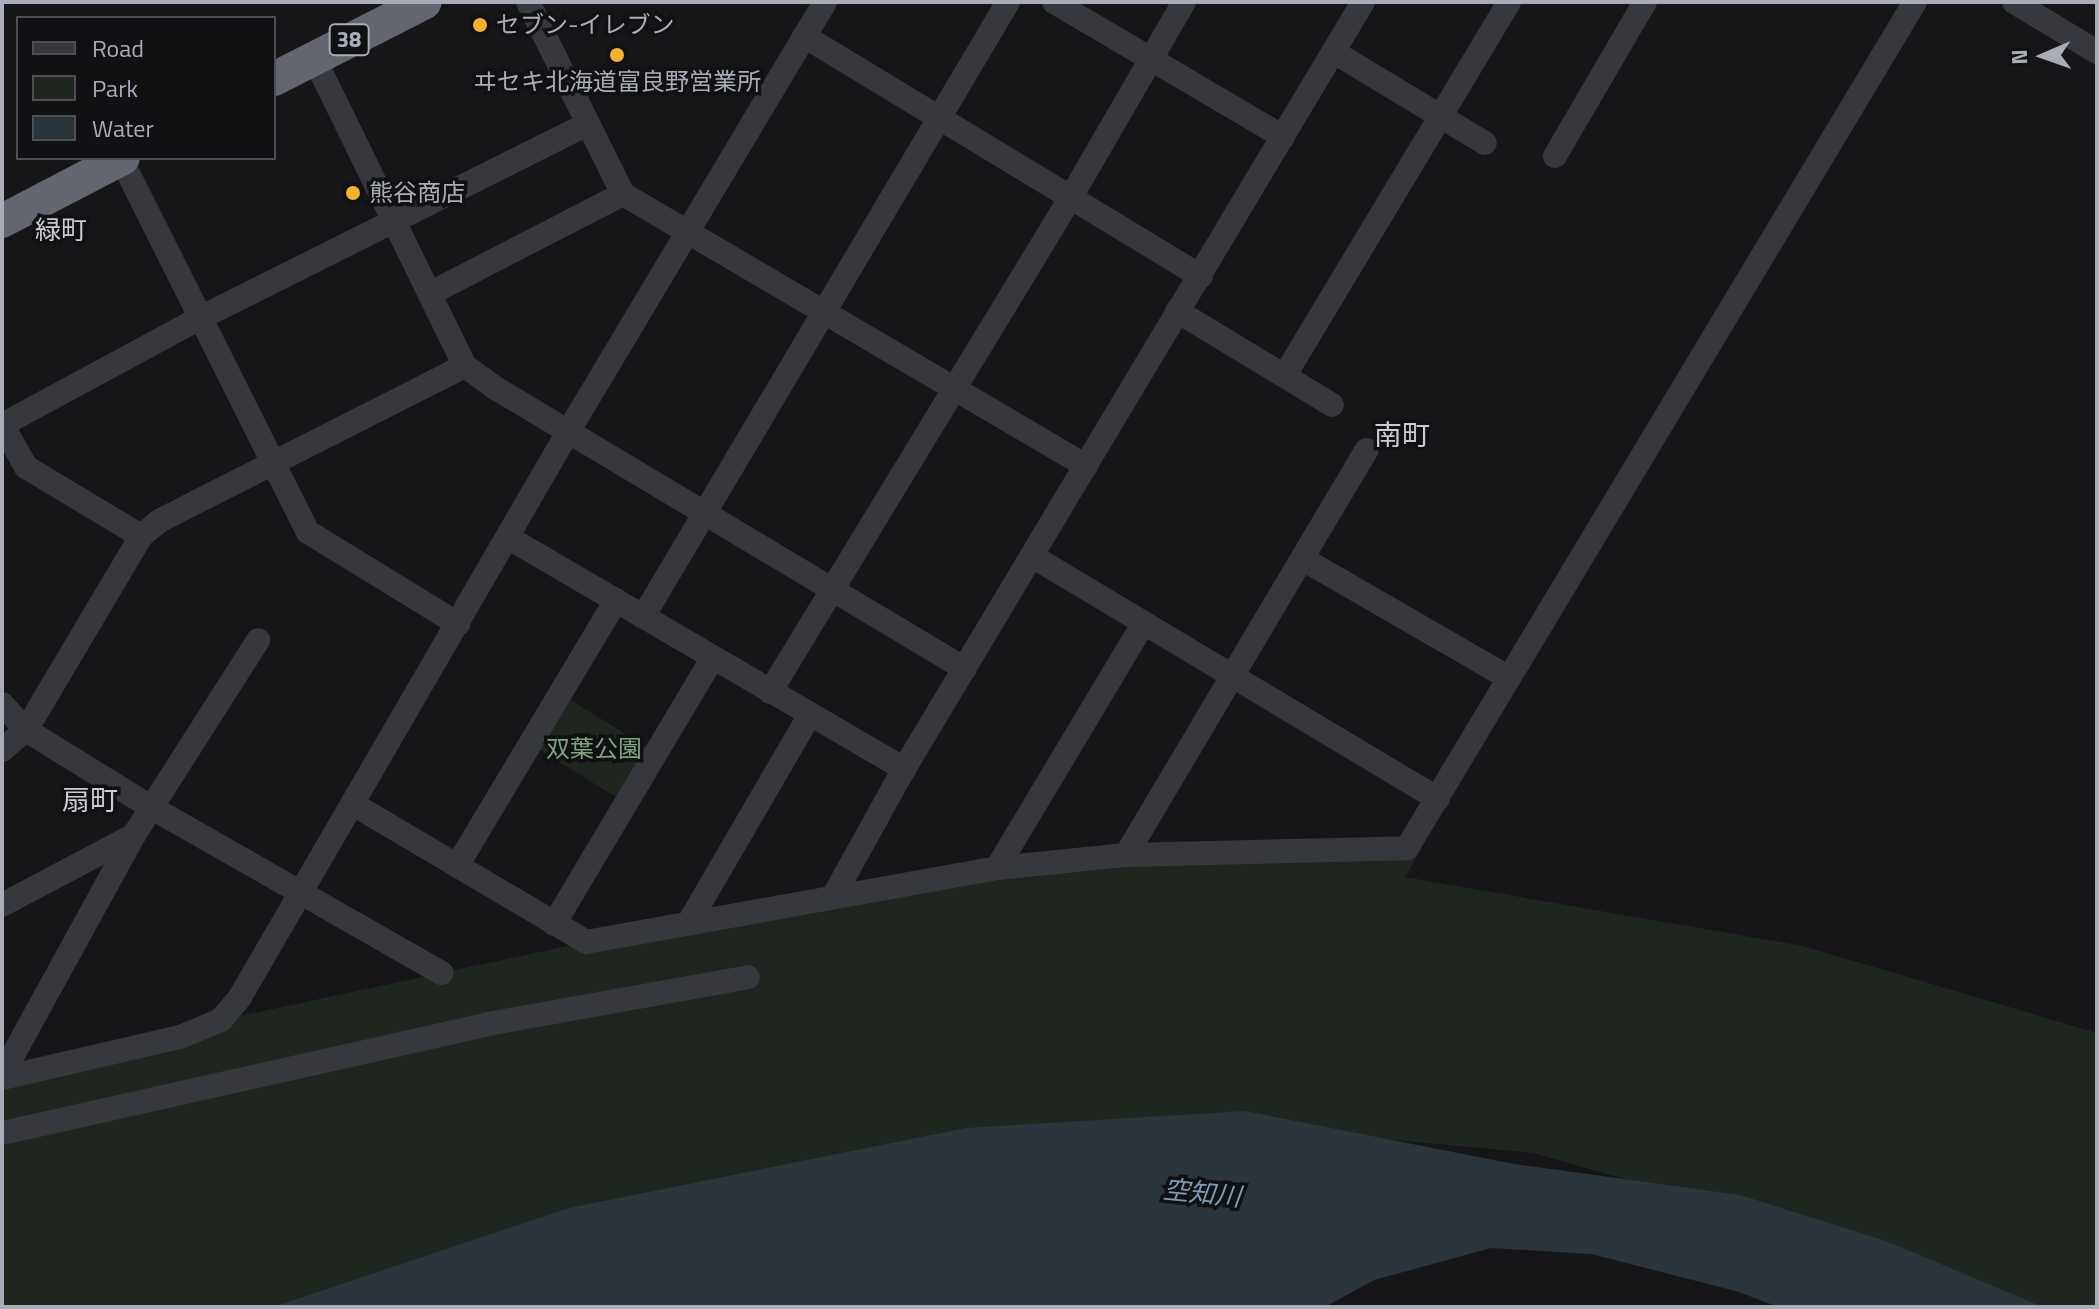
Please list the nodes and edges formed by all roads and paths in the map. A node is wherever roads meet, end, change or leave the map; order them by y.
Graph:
1 (425, 2) edge
2 (528, 2) edge
3 (825, 2) edge
4 (1008, 2) edge
5 (1054, 2) edge
6 (1184, 2) edge
7 (1363, 2) edge
8 (1509, 2) edge
9 (1645, 2) edge
10 (1915, 2) edge
11 (2014, 2) edge
12 (804, 36) junction
13 (1334, 52) junction
14 (2097, 52) edge
15 (314, 58) junction
16 (1151, 59) junction
17 (276, 78) edge
18 (1441, 116) junction
19 (940, 117) junction
20 (587, 124) junction
21 (1283, 137) junction
22 (1485, 143) dead end
23 (1555, 156) dead end
24 (118, 160) edge
25 (123, 160) edge
26 (623, 194) junction
27 (1071, 197) junction
28 (396, 219) junction
29 (2, 221) edge
30 (688, 234) junction
31 (1201, 276) junction
32 (431, 293) junction
33 (1177, 311) junction
34 (823, 313) junction
35 (200, 318) junction
36 (465, 366) junction
37 (1285, 375) junction
38 (954, 389) junction
39 (1332, 405) dead end
40 (2, 425) edge
41 (568, 432) junction
42 (1366, 450) dead end
43 (273, 465) junction
44 (1086, 466) junction
45 (705, 514) junction
46 (141, 536) junction
47 (509, 538) junction
48 (1032, 556) junction
49 (1303, 559) junction
50 (833, 591) junction
51 (616, 600) junction
52 (643, 617) junction
53 (458, 624) junction
54 (1143, 624) junction
55 (258, 640) dead end
56 (712, 659) junction
57 (965, 669) junction
58 (1231, 674) junction
59 (1509, 678) junction
60 (770, 692) junction
61 (2, 704) edge
62 (809, 716) junction
63 (26, 730) junction
64 (2, 750) edge
65 (904, 769) junction
66 (1438, 799) junction
67 (353, 804) junction
68 (154, 809) junction
69 (134, 835) junction
70 (1126, 855) junction
71 (457, 866) junction
72 (997, 868) junction
73 (300, 892) junction
74 (833, 897) junction
75 (2, 905) edge
76 (554, 924) junction
77 (688, 924) junction
78 (441, 973) dead end
79 (748, 977) dead end
80 (2, 1076) edge
81 (2, 1133) edge

1 - 15 highway, 38
2 - 20 street
3 - 12 street
4 - 19 street
5 - 16 street
6 - 16 street
7 - 13 street
8 - 18 street
9 - 23 street
10 - 59 street
11 - 14 street
12 - 19 street
12 - 30 street
13 - 18 street
13 - 21 street
15 - 17 highway, 38
15 - 28 street
16 - 21 street
16 - 27 street
18 - 22 street
18 - 37 street
19 - 27 street
19 - 34 street
20 - 26 street
20 - 28 street
21 - 31 street
24 - 29 highway
25 - 35 street
26 - 30 street
26 - 32 street
27 - 31 street
27 - 38 street
28 - 32 street
28 - 35 street
30 - 34 street
30 - 41 street
31 - 33 street
32 - 36 street
33 - 37 street
33 - 44 street
34 - 38 street
34 - 45 street
35 - 40 street
35 - 43 street
36 - 41 street
36 - 43 street
37 - 39 street
38 - 44 street
38 - 50 street
40 - 46 street
41 - 45 street
41 - 47 street
42 - 49 street
43 - 46 street
43 - 53 street
44 - 48 street
45 - 50 street
45 - 52 street
46 - 63 street
47 - 51 street
47 - 53 street
48 - 54 street
48 - 57 street
49 - 58 street
49 - 59 street
50 - 57 street
50 - 60 street
51 - 52 street
51 - 71 street
52 - 56 street
53 - 67 street
54 - 58 street
54 - 72 street
55 - 68 street
56 - 60 street
56 - 76 street
57 - 65 street
58 - 66 street
58 - 70 street
59 - 66 street
60 - 62 street
61 - 63 street
62 - 65 street
62 - 77 street
63 - 64 street
63 - 68 street
65 - 74 street
66 - 70 street
67 - 71 street
67 - 73 street
68 - 69 street
68 - 73 street
69 - 75 street
69 - 80 street
70 - 72 street
71 - 76 street
72 - 74 street
73 - 78 street
73 - 80 street
74 - 77 street
76 - 77 street
79 - 81 street

